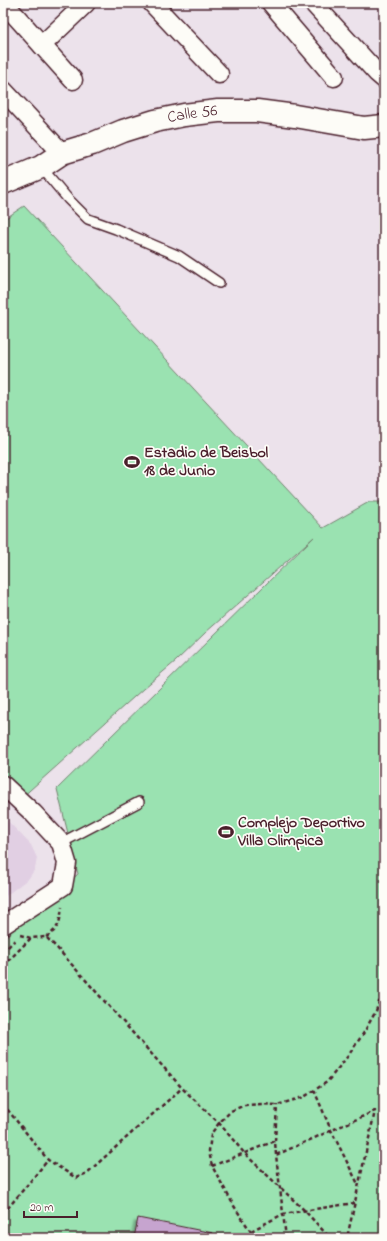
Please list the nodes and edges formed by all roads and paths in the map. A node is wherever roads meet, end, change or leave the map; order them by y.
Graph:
1 (4, 3) edge
2 (86, 3) edge
3 (152, 3) edge
4 (270, 3) edge
5 (313, 3) edge
6 (42, 45) junction
7 (219, 74) dead end
8 (334, 76) dead end
9 (384, 79) edge
10 (73, 80) dead end
11 (3, 90) edge
12 (384, 126) edge
13 (62, 153) junction
14 (41, 167) junction
15 (6, 182) edge
16 (219, 283) dead end
17 (3, 785) edge
18 (139, 802) dead end
19 (61, 843) junction
20 (62, 886) junction
21 (3, 925) edge
22 (46, 937) junction
23 (31, 938) junction
24 (3, 952) edge
25 (3, 966) edge
26 (384, 988) edge
27 (182, 1088) junction
28 (314, 1090) junction
29 (3, 1104) edge
30 (277, 1105) junction
31 (219, 1123) junction
32 (331, 1130) junction
33 (275, 1141) junction
34 (245, 1154) junction
35 (276, 1155) junction
36 (48, 1160) junction
37 (212, 1166) junction
38 (358, 1185) junction
39 (280, 1188) junction
40 (354, 1203) junction
41 (304, 1210) junction
42 (3, 1214) edge
43 (283, 1214) junction
44 (251, 1231) junction
45 (255, 1238) edge
46 (286, 1238) edge
47 (330, 1238) edge
48 (347, 1238) edge

1 - 6 street
2 - 6 street
3 - 7 street
4 - 8 street
5 - 9 street
6 - 10 street
11 - 13 street
12 - 13 street, Calle 56
13 - 14 street, Calle 56
14 - 15 street, Calle 56
14 - 16 lane
17 - 19 street
18 - 19 lane
19 - 20 street
20 - 21 street
20 - 22 path
22 - 23 path
22 - 27 path
23 - 24 path
23 - 25 path
26 - 28 path
27 - 31 path
27 - 36 path
28 - 30 path
28 - 32 path
29 - 36 path
30 - 31 path
30 - 33 path
31 - 34 path
31 - 37 path
32 - 35 path
32 - 38 path
32 - 38 path
33 - 34 path
33 - 35 path
34 - 37 path
34 - 39 path
35 - 39 path
36 - 42 path
37 - 44 path
38 - 40 path
39 - 41 path
39 - 43 path
40 - 41 path
40 - 48 path
41 - 43 path
41 - 47 path
43 - 44 path
43 - 46 path
44 - 45 path

